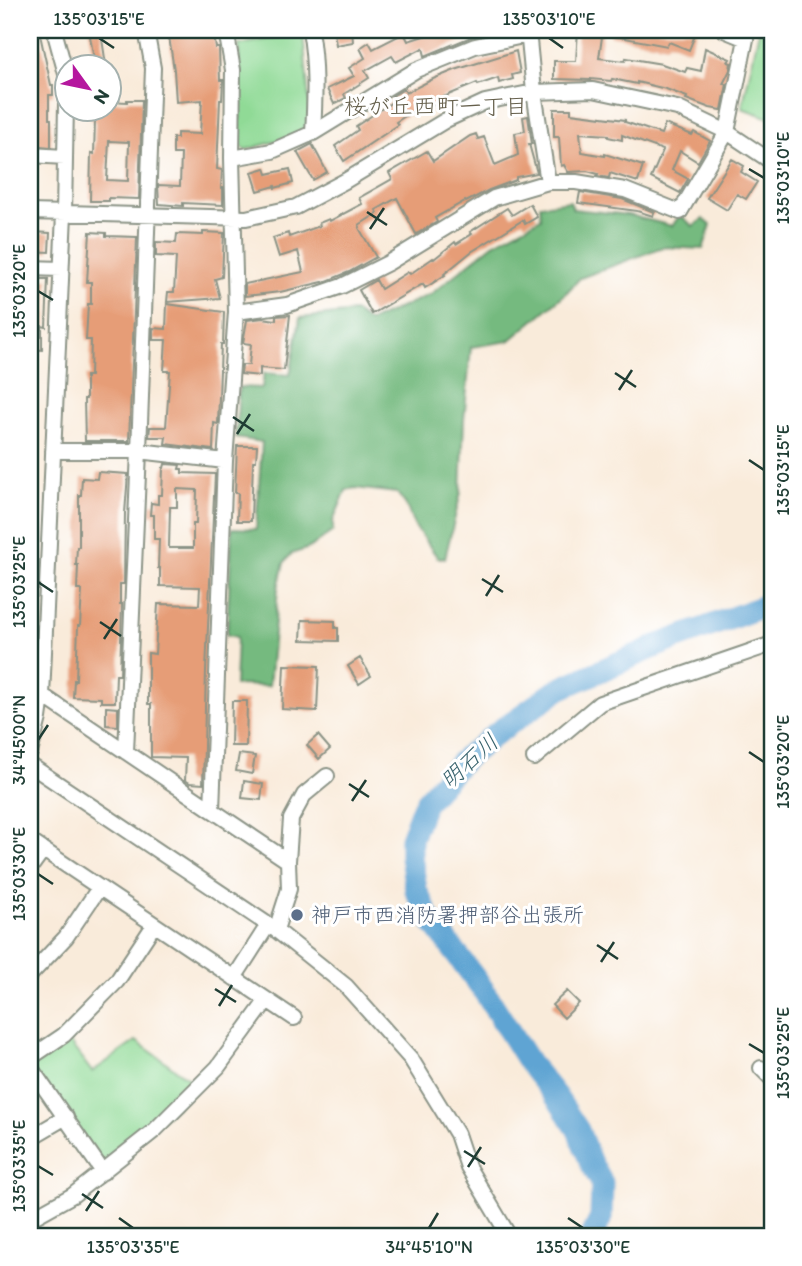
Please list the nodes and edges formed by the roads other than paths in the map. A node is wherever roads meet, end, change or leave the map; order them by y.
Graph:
1 (54, 30) edge
2 (146, 30) edge
3 (226, 30) edge
4 (310, 30) edge
5 (724, 30) edge
6 (528, 32) edge
7 (60, 52) edge
8 (534, 92) junction
9 (66, 122) edge
10 (727, 132) junction
11 (313, 133) junction
12 (30, 155) edge
13 (65, 157) junction
14 (232, 158) junction
15 (772, 162) edge
16 (548, 182) junction
17 (30, 212) edge
18 (64, 214) junction
19 (149, 216) junction
20 (234, 217) junction
21 (30, 268) edge
22 (61, 269) junction
23 (236, 312) junction
24 (53, 451) junction
25 (139, 451) junction
26 (225, 461) junction
27 (772, 644) edge
28 (36, 692) edge
29 (126, 752) junction
30 (30, 753) edge
31 (534, 758) dead end
32 (30, 765) edge
33 (327, 776) dead end
34 (212, 810) junction
35 (30, 841) edge
36 (43, 850) junction
37 (288, 861) junction
38 (30, 868) edge
39 (99, 888) junction
40 (154, 925) junction
41 (272, 928) junction
42 (30, 975) edge
43 (234, 978) junction
44 (267, 1000) junction
45 (294, 1018) dead end
46 (30, 1059) edge
47 (30, 1067) edge
48 (761, 1068) dead end
49 (772, 1079) edge
50 (66, 1117) junction
51 (30, 1138) edge
52 (103, 1172) junction
53 (30, 1219) edge
54 (509, 1236) edge

1 - 7 street
2 - 19 street
3 - 14 street
4 - 11 street
5 - 10 street
6 - 8 street
6 - 11 street
8 - 10 street
8 - 16 street
8 - 20 street
9 - 13 street
10 - 15 street
10 - 16 street
11 - 14 street
12 - 13 street
13 - 18 street
14 - 20 street
16 - 23 street
17 - 18 street
18 - 19 street
18 - 22 street
19 - 20 street
19 - 25 street
20 - 23 street
21 - 22 street
22 - 24 street
23 - 26 street
24 - 25 street
24 - 28 street
25 - 26 street
25 - 29 street
26 - 34 street
27 - 31 street
28 - 29 street
28 - 30 street
29 - 34 street
32 - 41 street
33 - 37 street
34 - 37 street
35 - 36 street
36 - 38 street
36 - 39 street
37 - 41 street
39 - 40 street
39 - 42 street
40 - 43 street
40 - 46 street
41 - 43 street
41 - 54 street
43 - 44 street
44 - 45 street
44 - 52 street
47 - 50 street
48 - 49 street
50 - 51 street
50 - 52 street
52 - 53 street

